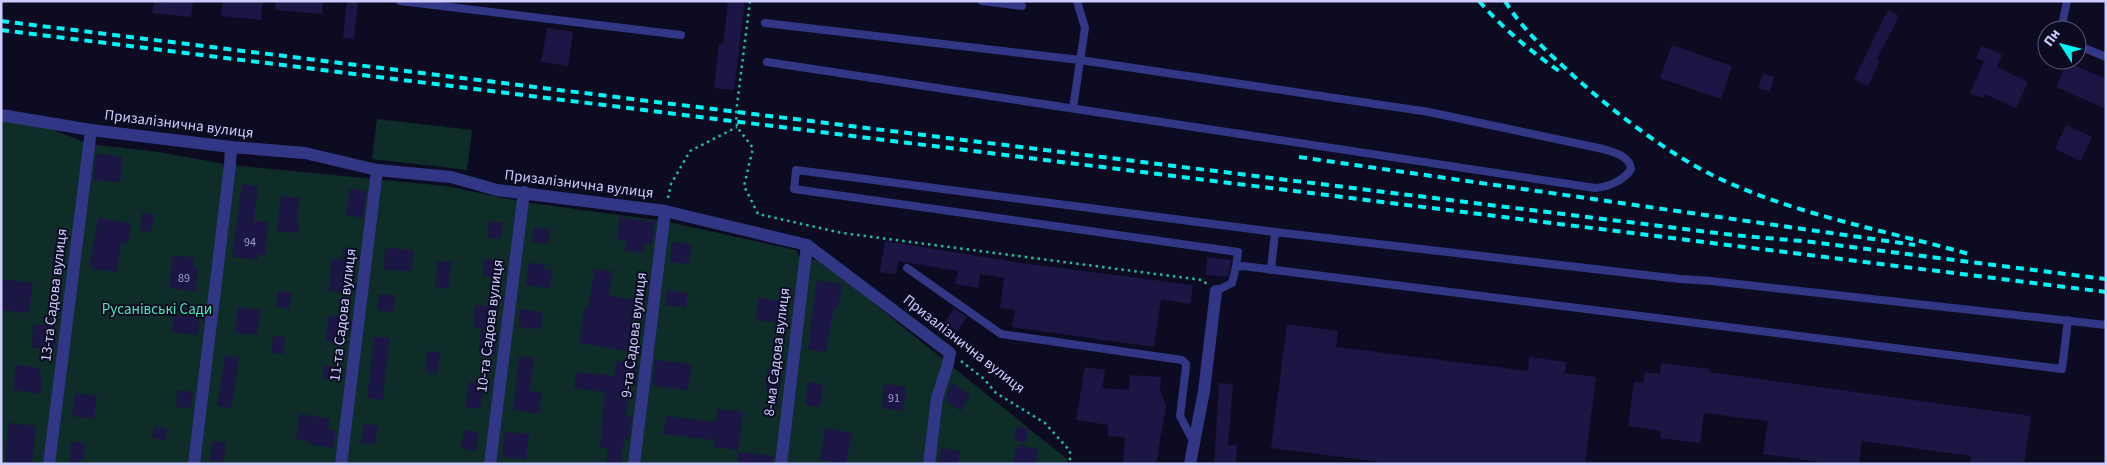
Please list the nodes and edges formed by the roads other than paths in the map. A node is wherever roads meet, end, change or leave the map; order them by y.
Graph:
1 (400, 1) edge
2 (982, 1) edge
3 (1078, 1) edge
4 (2067, 1) edge
5 (1022, 6) dead end
6 (2063, 20) edge
7 (765, 22) dead end
8 (681, 34) dead end
9 (2087, 49) edge
10 (2106, 57) edge
11 (1080, 60) junction
12 (767, 62) dead end
13 (1073, 108) junction
14 (1, 115) edge
15 (91, 130) junction
16 (231, 147) junction
17 (377, 170) junction
18 (524, 192) junction
19 (665, 211) junction
20 (1275, 232) junction
21 (807, 245) junction
22 (1236, 267) junction
23 (906, 268) dead end
24 (1272, 270) junction
25 (1216, 291) joint
26 (2068, 320) junction
27 (2106, 325) edge
28 (1194, 443) junction
29 (49, 464) edge
30 (194, 464) edge
31 (341, 464) edge
32 (490, 464) edge
33 (634, 464) edge
34 (781, 464) edge
35 (929, 464) edge
36 (1190, 464) edge

1 - 8 lane
2 - 5 lane
3 - 11 lane
4 - 6 lane
7 - 11 lane
9 - 10 lane
11 - 13 lane
11 - 13 lane
12 - 13 lane
14 - 15 street, Призалізнична вулиця
15 - 16 street, Призалізнична вулиця
15 - 29 street, 13-та Садова вулиця
16 - 17 street, Призалізнична вулиця
16 - 30 street
17 - 18 street, Призалізнична вулиця
17 - 31 street, 11-та Садова вулиця
18 - 19 street, Призалізнична вулиця
18 - 32 street, 10-та Садова вулиця
19 - 21 street, Призалізнична вулиця
19 - 33 street, 9-та Садова вулиця
20 - 22 lane
20 - 24 lane
20 - 26 lane
21 - 34 street, 8-ма Садова вулиця
21 - 35 street, Призалізнична вулиця
22 - 24 lane
22 - 25 lane
23 - 28 lane
24 - 26 lane
25 - 28 street
26 - 27 lane
28 - 36 street

